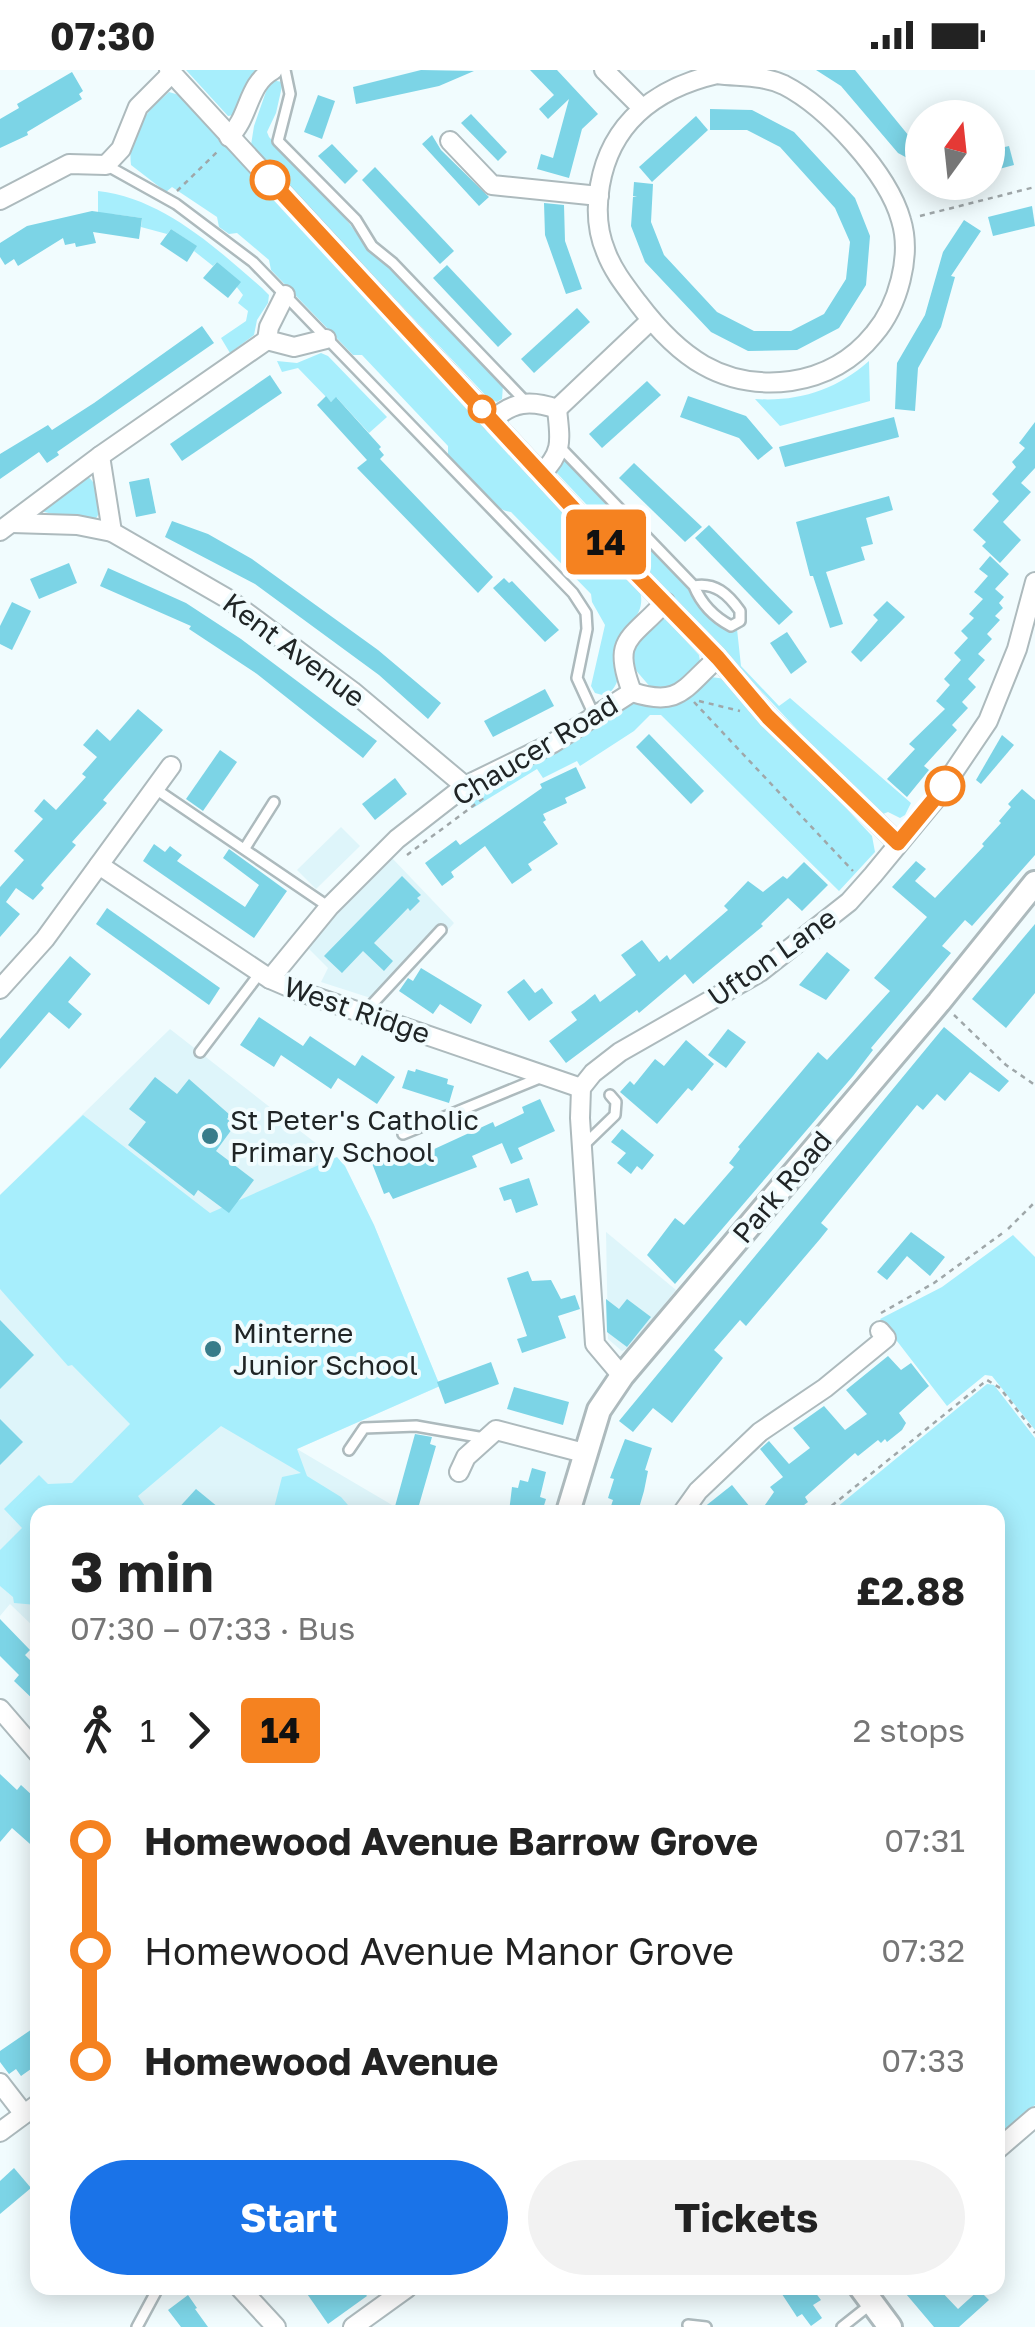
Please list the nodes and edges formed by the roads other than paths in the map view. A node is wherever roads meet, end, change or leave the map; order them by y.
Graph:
1 (273, 70) edge
2 (285, 70) edge
3 (604, 70) edge
4 (170, 72) edge
5 (642, 108) junction
6 (230, 138) junction
7 (450, 141) dead end
8 (106, 165) junction
9 (598, 196) junction
10 (0, 200) edge
11 (285, 295) junction
12 (651, 320) junction
13 (326, 339) junction
14 (268, 340) junction
15 (527, 403) junction
16 (557, 410) junction
17 (492, 421) junction
18 (560, 447) junction
19 (100, 456) junction
20 (542, 474) junction
21 (6, 527) edge
22 (112, 532) junction
23 (1035, 582) edge
24 (694, 586) junction
25 (665, 602) junction
26 (718, 658) junction
27 (632, 692) junction
28 (594, 716) junction
29 (170, 766) dead end
30 (464, 786) junction
31 (154, 788) junction
32 (274, 802) dead end
33 (898, 843) junction
34 (245, 848) junction
35 (99, 865) junction
36 (1035, 883) edge
37 (329, 907) junction
38 (441, 930) dead end
39 (265, 976) junction
40 (0, 989) edge
41 (364, 1013) junction
42 (200, 1052) dead end
43 (545, 1076) junction
44 (581, 1088) junction
45 (610, 1095) dead end
46 (403, 1134) dead end
47 (582, 1147) junction
48 (880, 1331) road end
49 (622, 1376) junction
50 (487, 1439) junction
51 (350, 1450) dead end
52 (584, 1454) junction
53 (459, 1472) dead end
54 (570, 1505) edge
55 (689, 1505) edge
56 (0, 1709) edge
57 (6, 1731) edge
58 (30, 1748) edge
59 (0, 2083) edge
60 (30, 2108) edge
61 (30, 2110) edge
62 (1035, 2117) edge
63 (0, 2132) edge
64 (1005, 2143) edge
65 (154, 2295) edge
66 (246, 2295) edge
67 (397, 2295) edge
68 (867, 2295) edge
69 (688, 2325) edge
70 (137, 2327) edge
71 (276, 2327) edge
72 (353, 2327) edge
73 (706, 2327) edge
74 (842, 2327) edge
75 (890, 2327) edge

1 - 6 street
2 - 15 lane
3 - 5 street
4 - 6 street
4 - 8 street
5 - 9 street
5 - 12 street
6 - 17 street
7 - 9 street
8 - 10 street
8 - 11 lane
9 - 12 street
11 - 13 lane
11 - 14 street
12 - 16 street
13 - 14 street
13 - 28 lane
14 - 19 street, Kent Avenue
15 - 16 street
15 - 17 street
16 - 18 street
17 - 20 street
18 - 20 street
18 - 24 lane
19 - 21 street, Kent Avenue
19 - 22 street
20 - 25 street
21 - 22 street, Kent Avenue
22 - 30 street, Kent Avenue
23 - 33 street, Ufton Lane
24 - 24 lane
25 - 26 street
25 - 27 street, Chaucer Road
26 - 27 street, Chaucer Road
26 - 33 street
27 - 28 street, Chaucer Road
28 - 30 street, Chaucer Road
29 - 31 street
30 - 37 street, Chaucer Road
31 - 34 lane
31 - 35 street
32 - 34 lane
33 - 44 street, Ufton Lane
34 - 37 lane
35 - 39 street, West Ridge
35 - 40 street
36 - 49 street, Park Road
37 - 39 street, Chaucer Road
38 - 41 lane
39 - 41 street, West Ridge
39 - 42 lane
41 - 43 street, West Ridge
43 - 44 street, West Ridge
43 - 46 lane
44 - 47 street
45 - 47 lane
47 - 49 street
48 - 55 street
49 - 52 street, Park Road
50 - 51 lane
50 - 52 street
50 - 53 street
52 - 54 street, Park Road
56 - 57 street
57 - 58 street
59 - 60 street
61 - 63 street
62 - 64 street
65 - 70 lane
66 - 71 street
67 - 72 street
68 - 74 lane
68 - 75 street
69 - 73 lane

